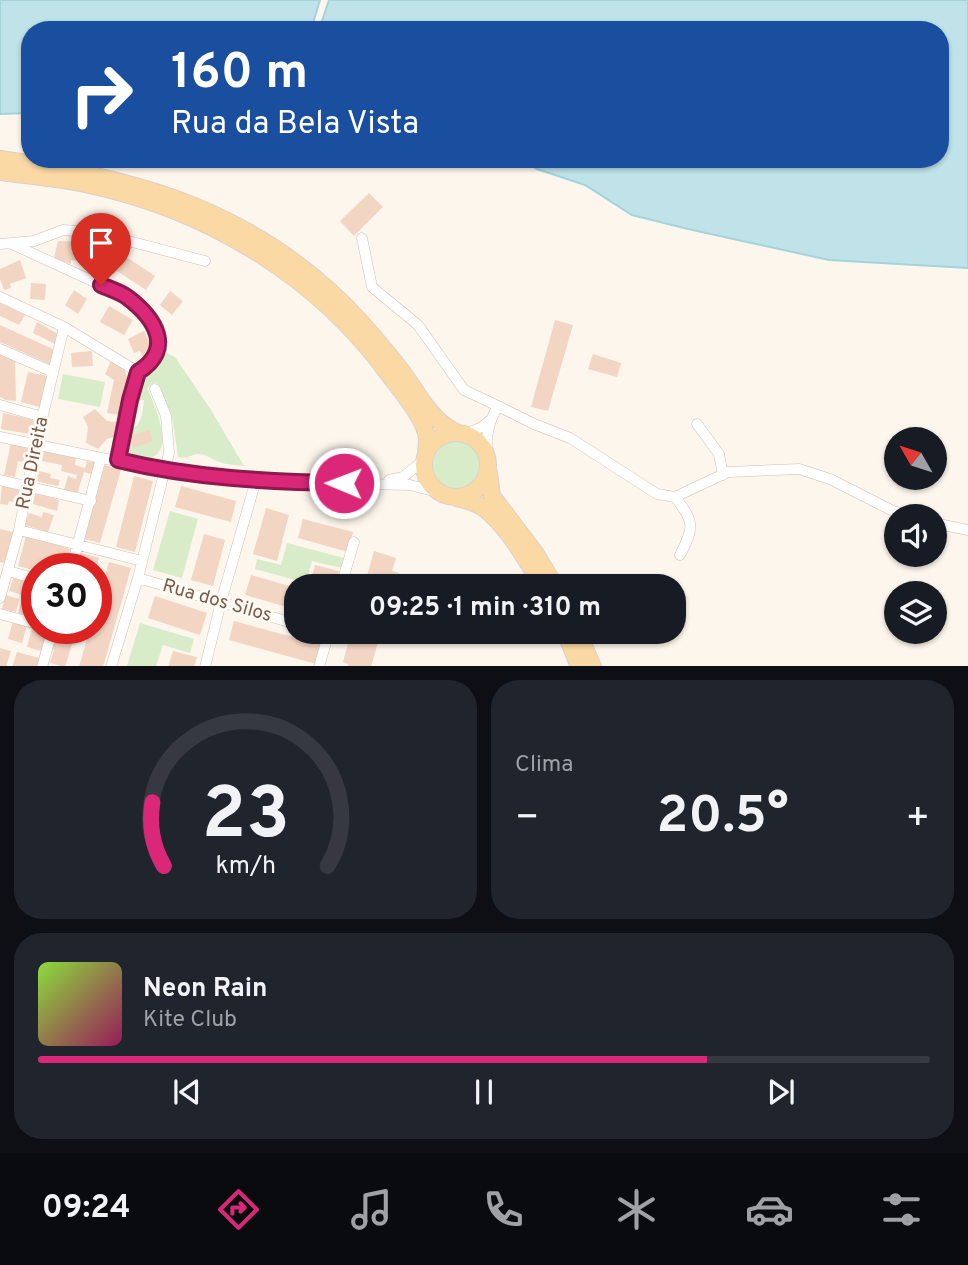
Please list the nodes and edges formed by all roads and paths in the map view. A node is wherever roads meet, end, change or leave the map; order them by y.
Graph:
1 (0, 159) edge
2 (21, 162) edge
3 (58, 168) edge
4 (0, 175) edge
5 (362, 238) dead end
6 (0, 244) edge
7 (12, 244) junction
8 (205, 261) dead end
9 (0, 297) edge
10 (64, 327) junction
11 (0, 349) edge
12 (138, 372) junction
13 (53, 373) junction
14 (155, 389) dead end
15 (0, 405) edge
16 (498, 406) junction
17 (43, 417) junction
18 (489, 421) junction
19 (697, 424) dead end
20 (460, 433) junction
21 (0, 437) edge
22 (36, 444) junction
23 (425, 457) junction
24 (101, 458) junction
25 (118, 460) junction
26 (488, 460) junction
27 (164, 471) junction
28 (723, 475) junction
29 (0, 480) edge
30 (256, 480) junction
31 (381, 483) junction
32 (27, 488) junction
33 (444, 494) junction
34 (675, 496) junction
35 (91, 501) junction
36 (884, 506) edge
37 (947, 526) edge
38 (19, 530) junction
39 (968, 530) edge
40 (354, 542) dead end
41 (78, 544) junction
42 (75, 553) edge
43 (680, 555) dead end
44 (142, 561) junction
45 (8, 572) junction
46 (345, 574) edge
47 (534, 574) edge
48 (548, 574) edge
49 (21, 575) edge
50 (138, 578) junction
51 (0, 598) edge
52 (221, 602) junction
53 (0, 614) edge
54 (21, 620) edge
55 (284, 620) edge
56 (48, 644) edge
57 (325, 644) edge
58 (570, 644) edge
59 (583, 644) edge
60 (42, 666) edge
61 (111, 666) edge
62 (205, 666) edge
63 (320, 666) edge
64 (579, 666) edge
65 (593, 666) edge

1 - 2 main road
3 - 20 main road
4 - 23 main road
5 - 16 street
6 - 7 street
7 - 8 street
7 - 12 street
9 - 10 street
10 - 12 street
10 - 13 street, Rua Direita
11 - 13 street
12 - 25 street
13 - 17 street, Rua Direita
14 - 27 street
15 - 17 street
16 - 18 street
16 - 34 street
17 - 22 street, Rua Direita
18 - 20 street
18 - 26 street
19 - 28 street
20 - 23 main road
20 - 26 main road
21 - 22 street
22 - 24 street
22 - 32 street, Rua Direita
23 - 31 street
23 - 33 main road
24 - 25 street
24 - 35 street
25 - 27 street
26 - 33 main road
26 - 48 main road
27 - 30 street
27 - 44 street
28 - 34 street
28 - 36 street
29 - 32 street
30 - 31 street
30 - 52 street
31 - 33 street
32 - 35 street
32 - 38 street, Rua Direita
33 - 47 main road
34 - 43 street
35 - 41 street
37 - 39 street
38 - 41 street
38 - 45 street, Rua Direita
40 - 46 street
41 - 42 street
41 - 44 street
44 - 50 street
45 - 49 street
45 - 51 street, Rua Direita
50 - 52 street, Rua dos Silos
50 - 61 street
52 - 55 street, Rua dos Silos
52 - 62 street
53 - 54 street
56 - 60 street
57 - 63 street
58 - 64 main road
59 - 65 main road

